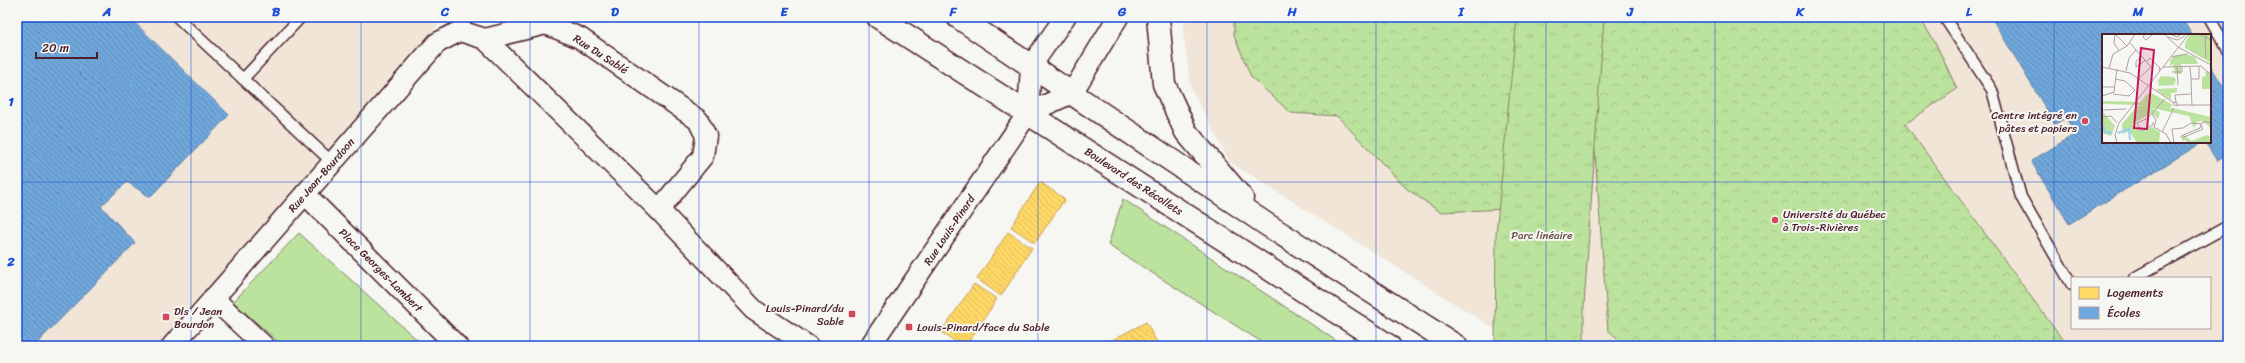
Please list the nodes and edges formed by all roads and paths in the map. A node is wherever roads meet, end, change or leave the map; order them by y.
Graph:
1 (177, 17) edge
2 (301, 17) edge
3 (878, 17) edge
4 (958, 17) edge
5 (1065, 17) edge
6 (1118, 17) edge
7 (1158, 17) edge
8 (1944, 17) edge
9 (2209, 17) edge
10 (485, 39) junction
11 (2228, 50) edge
12 (1031, 66) junction
13 (243, 79) junction
14 (1072, 93) junction
15 (1028, 113) junction
16 (332, 162) junction
17 (305, 194) junction
18 (659, 210) junction
19 (1266, 224) junction
20 (2228, 226) edge
21 (2136, 277) edge
22 (2071, 283) edge
23 (214, 298) junction
24 (172, 346) edge
25 (264, 346) edge
26 (457, 346) edge
27 (808, 346) edge
28 (870, 346) edge
29 (1389, 346) edge
30 (1456, 346) edge

1 - 13 lane
2 - 13 lane
3 - 15 main road, Boulevard des Récollets
4 - 12 main road
5 - 12 street
6 - 14 street
7 - 19 main road
8 - 22 lane
9 - 11 lane
10 - 16 street, Rue Jean-Bourdoon
10 - 18 street
10 - 18 street, Rue Du Sablé
12 - 14 main road
12 - 15 street
13 - 16 lane
14 - 15 street
14 - 19 main road
15 - 28 street, Rue Louis-Pinard
15 - 29 main road, Boulevard des Récollets
16 - 17 street, Rue Jean-Bourdoon
17 - 23 street, Rue Jean-Bourdoon
17 - 26 street, Place Georges-Lambert
18 - 27 street
19 - 30 main road
20 - 21 lane
23 - 24 street, Rue Jean-Bourdoon
23 - 25 street

